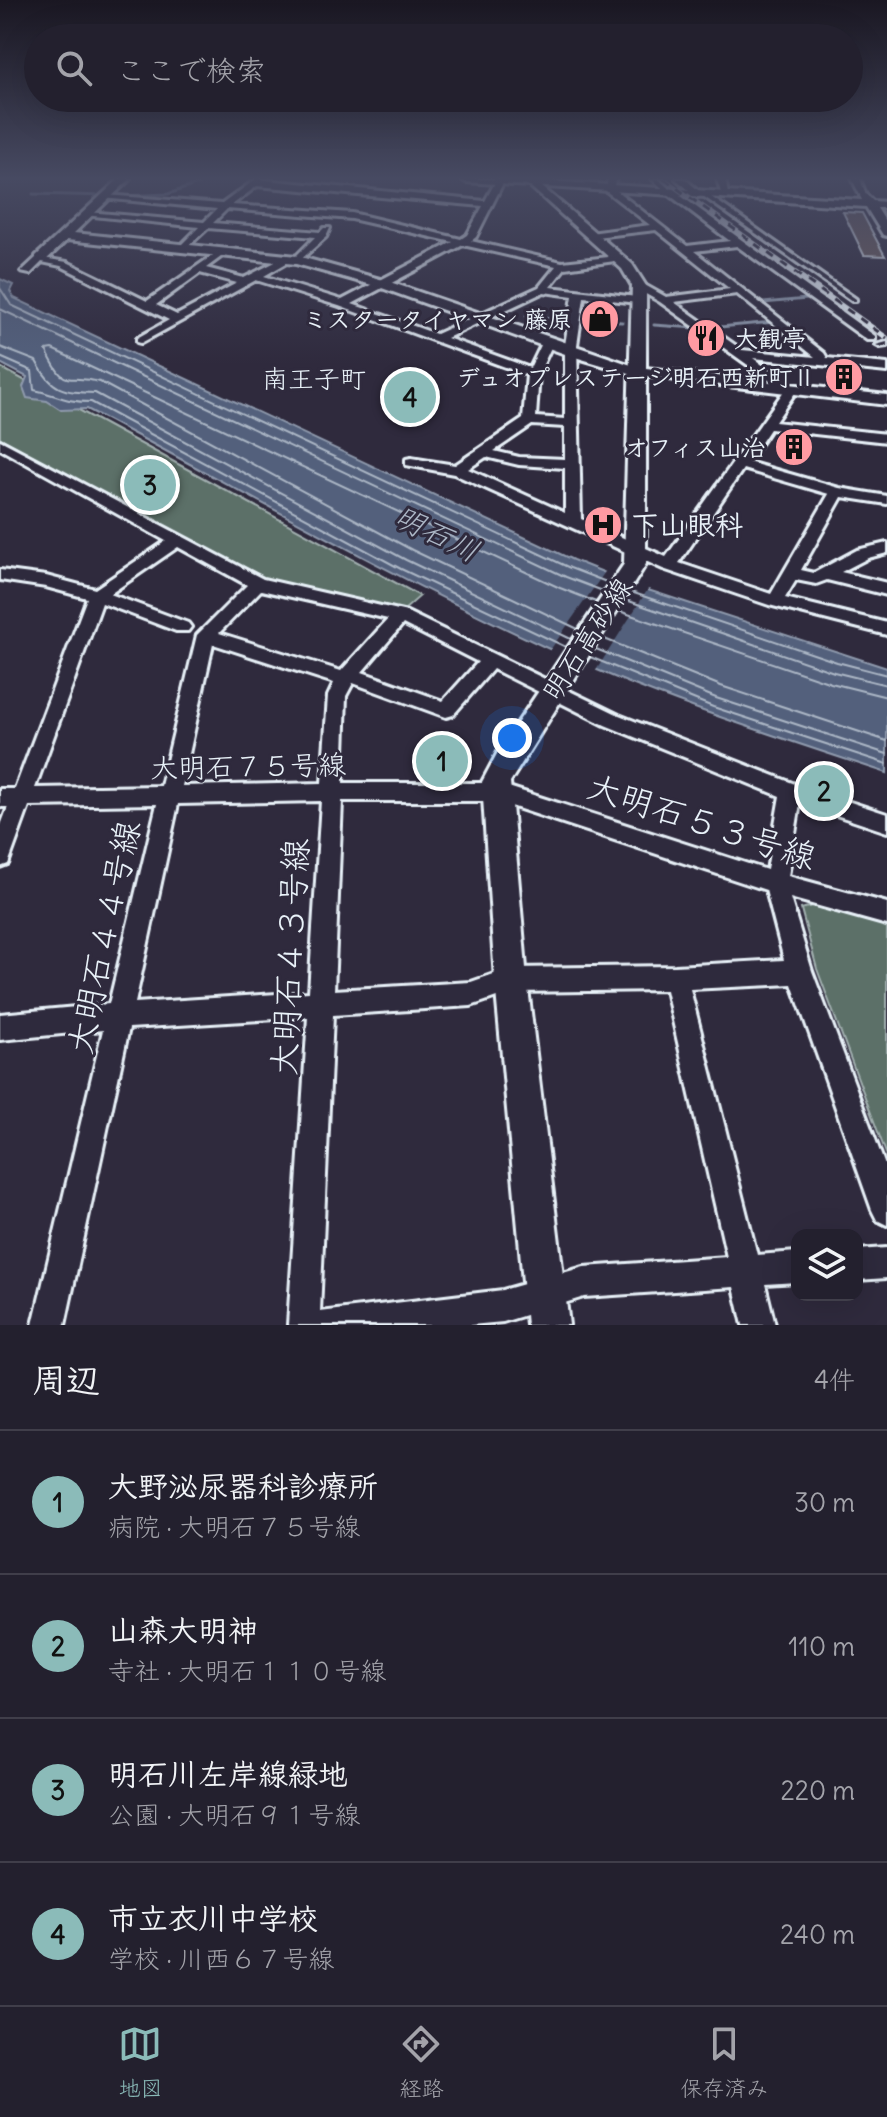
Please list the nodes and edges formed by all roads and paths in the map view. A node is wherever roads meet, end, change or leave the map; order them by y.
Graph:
1 (60, 241) edge
2 (109, 241) edge
3 (190, 241) edge
4 (316, 241) edge
5 (459, 241) edge
6 (595, 241) edge
7 (677, 241) edge
8 (736, 241) edge
9 (769, 241) edge
10 (464, 242) junction
11 (739, 243) junction
12 (182, 249) junction
13 (687, 249) junction
14 (222, 252) junction
15 (615, 258) junction
16 (40, 259) junction
17 (292, 260) junction
18 (562, 265) junction
19 (197, 269) junction
20 (26, 272) dead end
21 (251, 279) junction
22 (383, 284) junction
23 (176, 286) junction
24 (543, 289) junction
25 (189, 290) dead end
26 (739, 291) junction
27 (579, 293) junction
28 (638, 293) junction
29 (203, 294) dead end
30 (217, 297) junction
31 (664, 300) junction
32 (854, 300) dead end
33 (343, 304) junction
34 (147, 306) junction
35 (479, 319) junction
36 (178, 320) junction
37 (437, 338) junction
38 (141, 340) dead end
39 (879, 342) edge
40 (547, 343) junction
41 (573, 352) junction
42 (739, 353) junction
43 (823, 362) junction
44 (887, 368) edge
45 (636, 371) junction
46 (533, 373) junction
47 (791, 390) junction
48 (887, 400) edge
49 (529, 421) junction
50 (571, 423) junction
51 (769, 425) junction
52 (887, 438) edge
53 (4, 450) edge
54 (485, 453) junction
55 (411, 462) dead end
56 (572, 464) junction
57 (740, 464) junction
58 (458, 470) junction
59 (838, 492) junction
60 (887, 500) edge
61 (573, 522) junction
62 (176, 541) junction
63 (887, 548) edge
64 (636, 559) junction
65 (669, 565) junction
66 (791, 573) junction
67 (826, 574) junction
68 (0, 575) edge
69 (258, 584) junction
70 (887, 589) edge
71 (96, 596) junction
72 (775, 601) junction
73 (401, 616) junction
74 (182, 627) dead end
75 (887, 629) edge
76 (206, 635) junction
77 (491, 660) junction
78 (347, 676) junction
79 (557, 686) junction
80 (791, 791) junction
81 (331, 792) junction
82 (496, 792) junction
83 (169, 795) junction
84 (22, 797) junction
85 (0, 798) edge
86 (887, 823) edge
87 (0, 857) edge
88 (776, 883) junction
89 (887, 914) edge
90 (800, 971) junction
91 (675, 978) junction
92 (511, 980) junction
93 (321, 1004) junction
94 (121, 1016) junction
95 (0, 1027) edge
96 (887, 1210) edge
97 (887, 1263) edge
98 (863, 1265) edge
99 (791, 1267) edge
100 (745, 1270) junction
101 (546, 1310) edge
102 (49, 1325) edge
103 (304, 1325) edge
104 (326, 1325) edge
105 (759, 1325) edge

1 - 16 street
2 - 12 street
3 - 12 street
4 - 17 street
5 - 10 street
6 - 15 main road
7 - 13 street
8 - 11 street
9 - 32 street
10 - 18 street
10 - 22 street
11 - 13 street
11 - 39 street
12 - 14 street
13 - 26 street
14 - 17 street
14 - 19 street
15 - 18 street
15 - 28 main road
16 - 20 street
16 - 34 street
17 - 21 street
17 - 22 street
18 - 24 street
19 - 21 street
19 - 23 street
21 - 30 street
21 - 33 street
22 - 33 street
22 - 35 street
23 - 25 street
23 - 34 street
24 - 27 street
24 - 35 street
26 - 31 street
26 - 43 street
27 - 28 street
27 - 41 street
28 - 31 street
28 - 45 main road, 明石高砂線
29 - 30 street
30 - 36 street
31 - 42 street
33 - 37 street
34 - 36 street
35 - 37 street
35 - 40 street
36 - 38 street
37 - 46 street
40 - 41 street
40 - 46 street
41 - 45 street
41 - 50 street
42 - 43 street
42 - 47 street
43 - 44 street
45 - 47 street
45 - 64 main road, 明石高砂線
46 - 49 street
47 - 48 street
47 - 51 street
49 - 50 street
49 - 54 street
50 - 56 street
51 - 52 street
51 - 57 street
53 - 62 street
54 - 56 street
54 - 58 street
55 - 58 street
56 - 61 street
57 - 59 street
57 - 65 street
58 - 61 street
59 - 60 street
59 - 66 street
61 - 64 street
62 - 69 street
62 - 71 street
63 - 67 street
64 - 65 street
64 - 79 main road, 明石高砂線
65 - 72 street
66 - 67 street
66 - 72 street
67 - 70 street
68 - 71 street
69 - 73 street
69 - 76 street
71 - 74 street
71 - 84 street
72 - 75 street
73 - 77 street
73 - 78 street, 大明石４３号線
76 - 78 street
76 - 83 street, 大明石４４号線
77 - 78 street
77 - 79 street
78 - 81 street, 大明石４３号線
79 - 80 street
79 - 82 main road, 明石高砂線
80 - 86 street
80 - 88 street
81 - 82 street, 大明石７５号線
81 - 83 street, 大明石７５号線
81 - 93 street, 大明石４３号線
82 - 88 street, 大明石５３号線
82 - 92 main road, 明石高砂線
83 - 84 street, 大明石７５号線
83 - 94 street, 大明石４４号線
84 - 85 street, 大明石７５号線
84 - 87 street
88 - 89 street, 大明石５３号線
88 - 90 street
90 - 91 street
90 - 96 street
91 - 92 street
91 - 100 street
92 - 93 street
92 - 101 main road, 明石高砂線
93 - 94 street
93 - 103 street, 大明石４３号線
94 - 95 street
94 - 102 street, 大明石４４号線
97 - 98 street
99 - 100 street
100 - 101 street
100 - 105 street
101 - 104 street

